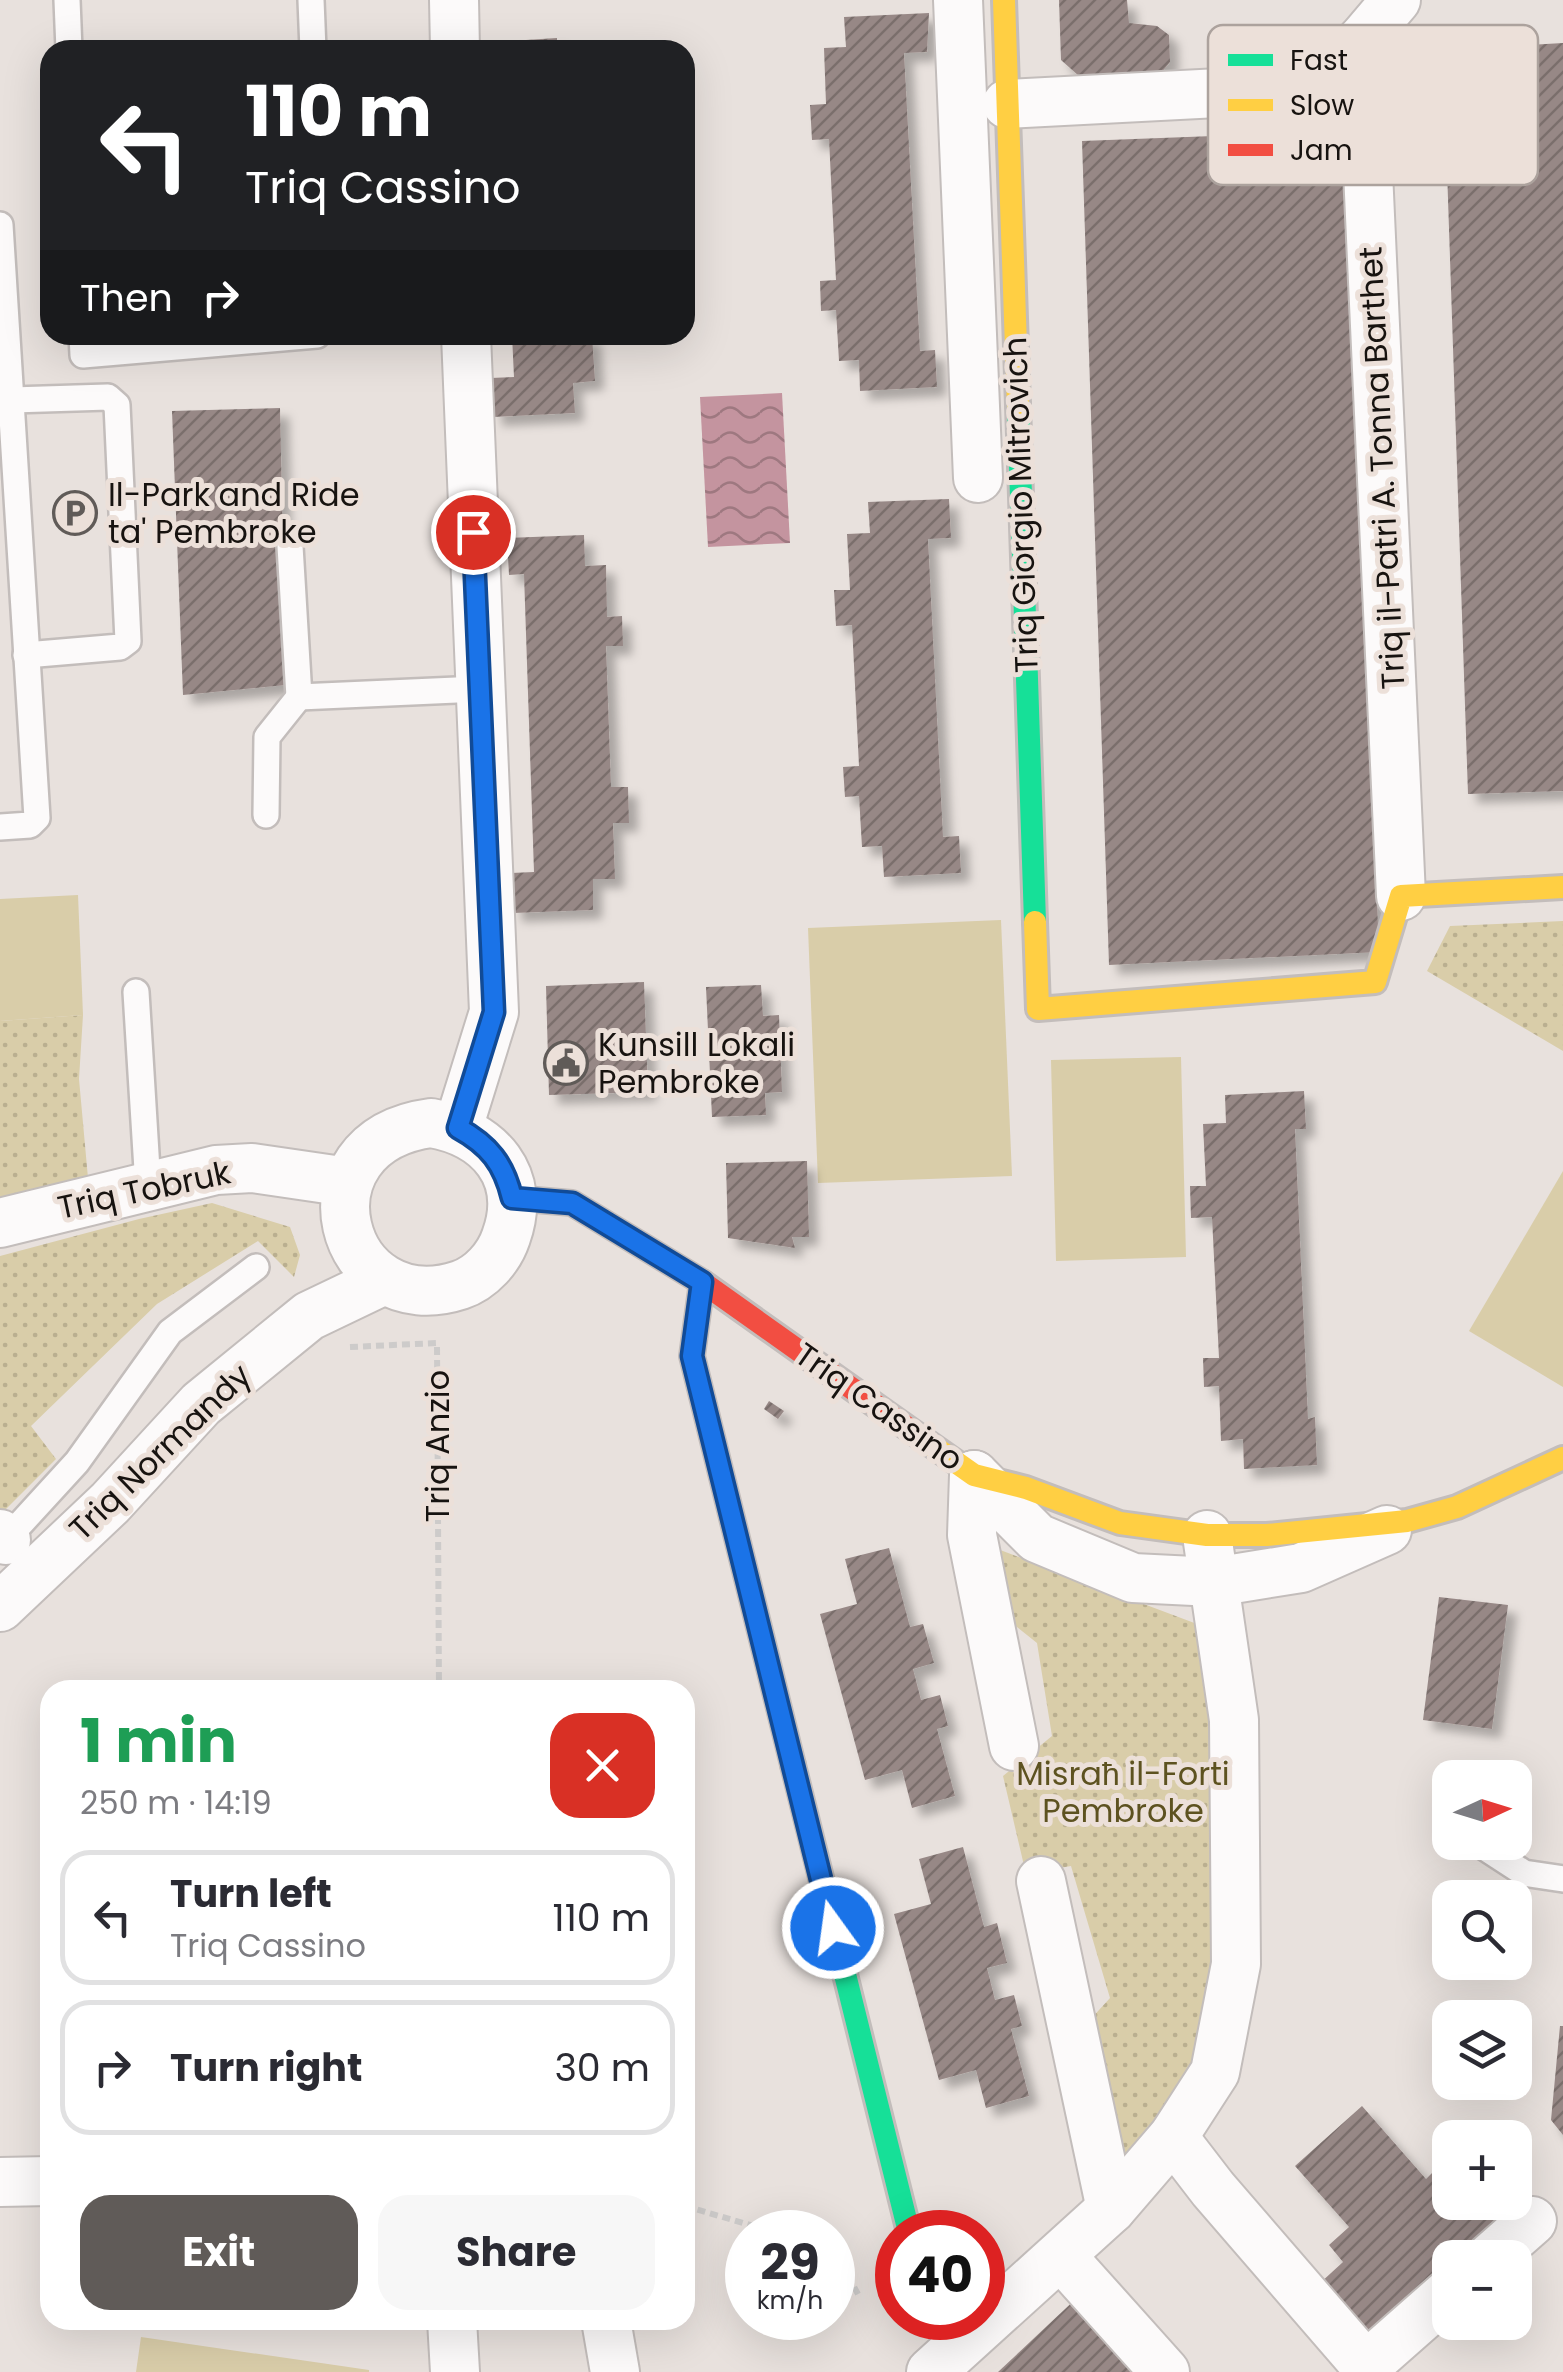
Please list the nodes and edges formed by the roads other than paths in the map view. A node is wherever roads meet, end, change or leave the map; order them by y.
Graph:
1 (67, 0) edge
2 (311, 0) edge
3 (454, 0) edge
4 (958, 0) edge
5 (1004, 0) edge
6 (1396, 0) edge
7 (1375, 25) edge
8 (69, 40) edge
9 (313, 40) edge
10 (456, 40) edge
11 (1208, 94) edge
12 (1007, 104) junction
13 (1369, 185) edge
14 (0, 225) edge
15 (82, 345) edge
16 (210, 345) edge
17 (466, 345) edge
18 (5, 371) edge
19 (12, 400) junction
20 (978, 478) dead end
21 (290, 546) dead end
22 (26, 655) junction
23 (479, 689) junction
24 (299, 697) junction
25 (266, 815) dead end
26 (0, 827) edge
27 (1563, 887) edge
28 (1401, 896) junction
29 (136, 992) dead end
30 (458, 1128) junction
31 (348, 1182) junction
32 (148, 1186) junction
33 (512, 1198) junction
34 (0, 1223) edge
35 (256, 1267) dead end
36 (382, 1281) junction
37 (702, 1282) junction
38 (1563, 1458) edge
39 (974, 1475) junction
40 (1407, 1522) junction
41 (1207, 1535) junction
42 (2, 1540) edge
43 (1214, 1582) junction
44 (0, 1607) edge
45 (1014, 1746) dead end
46 (1503, 1860) edge
47 (1563, 1878) edge
48 (1041, 1881) dead end
49 (1173, 2137) junction
50 (40, 2180) edge
51 (0, 2182) edge
52 (1111, 2209) junction
53 (904, 2210) edge
54 (1532, 2221) dead end
55 (1510, 2240) edge
56 (1060, 2256) junction
57 (1432, 2308) edge
58 (453, 2330) edge
59 (608, 2330) edge
60 (936, 2349) edge
61 (455, 2372) edge
62 (614, 2372) edge
63 (1165, 2372) edge

1 - 8 lane
2 - 9 lane
3 - 10 street
4 - 20 street
5 - 12 street, Triq Giorgio Mitrovich
6 - 7 street
11 - 12 street
12 - 28 street, Triq Giorgio Mitrovich
13 - 28 street, Triq il-Patri A. Tonna Barthet
14 - 18 lane
15 - 16 lane
17 - 23 street
18 - 19 lane
19 - 22 lane
19 - 22 lane
21 - 24 lane
22 - 26 lane
23 - 24 lane
23 - 30 street
24 - 25 lane
27 - 28 street
29 - 32 lane
30 - 31 street
30 - 33 street
31 - 32 street, Triq Tobruk
31 - 36 street
32 - 34 street, Triq Tobruk
33 - 36 street
33 - 37 street, Triq Cassino
35 - 42 lane
36 - 44 street, Triq Normandy
37 - 39 street, Triq Cassino
37 - 53 street
38 - 40 street, Triq Cassino
39 - 41 street, Triq Cassino
39 - 43 street
39 - 45 street
40 - 41 street, Triq Cassino
40 - 43 street
41 - 43 street
43 - 49 street
46 - 47 lane
48 - 52 street
49 - 52 street
49 - 57 street
50 - 51 street
52 - 56 street
54 - 55 street
56 - 60 street
56 - 63 street
58 - 61 street
59 - 62 street

